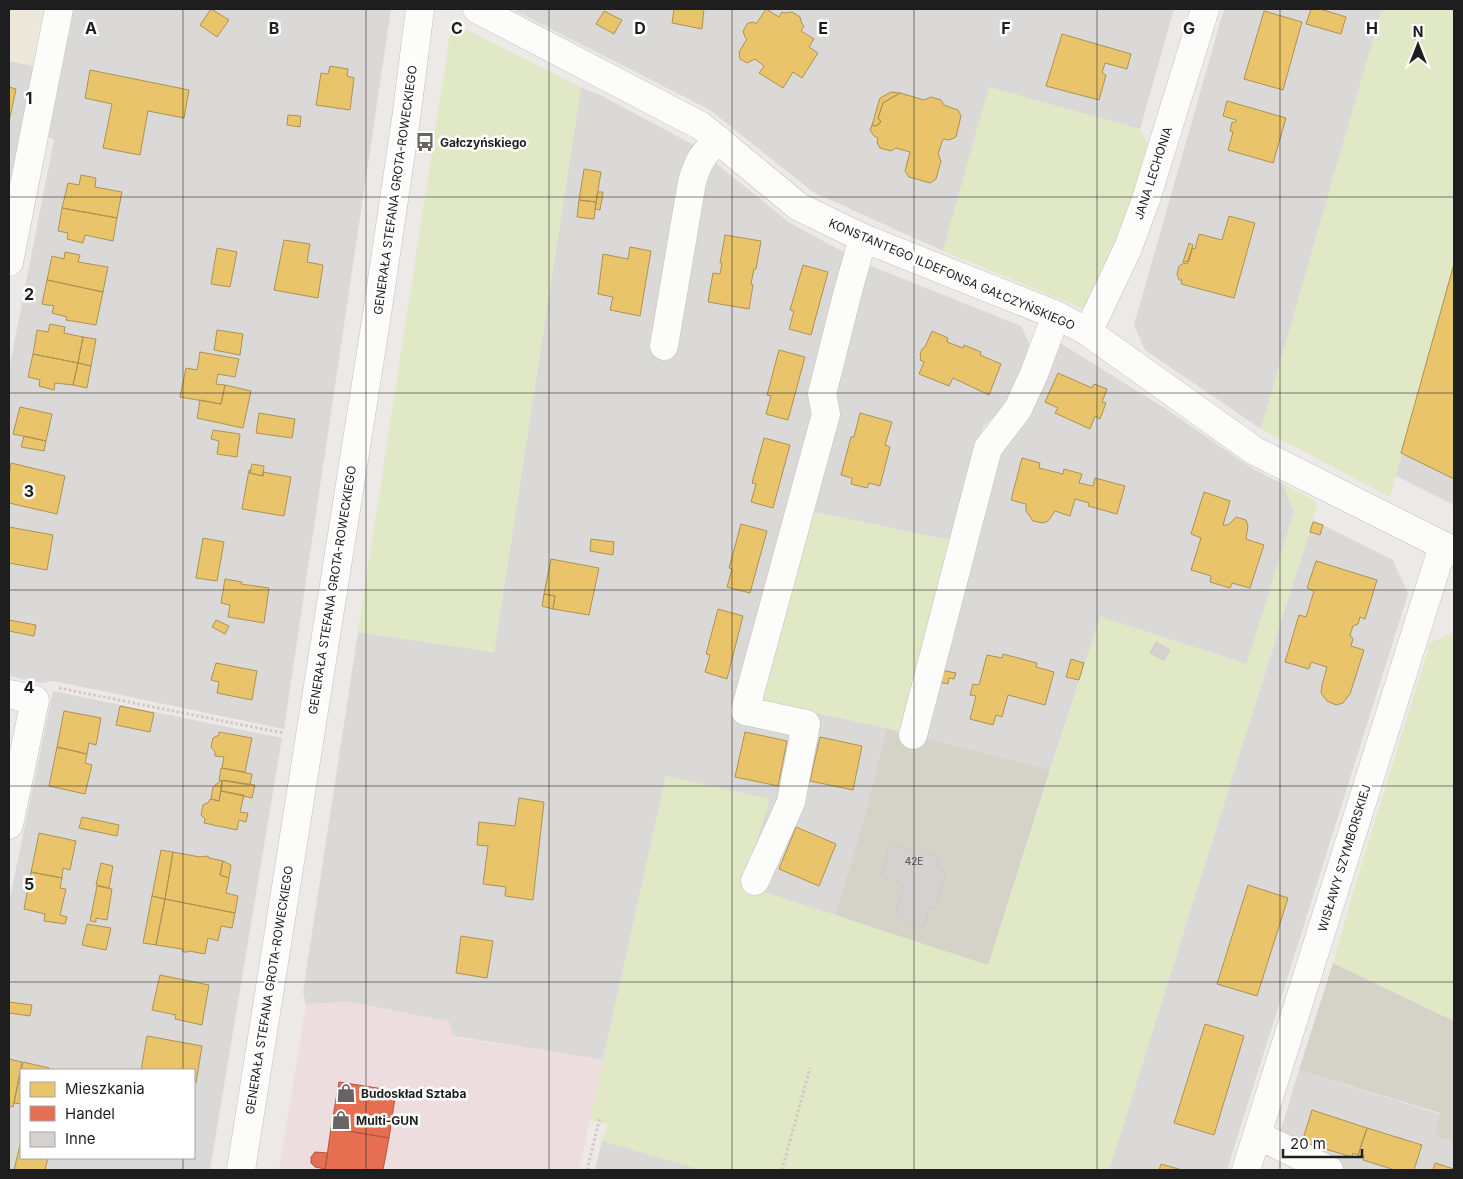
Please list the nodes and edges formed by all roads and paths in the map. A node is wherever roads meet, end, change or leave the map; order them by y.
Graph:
1 (59, 9) edge
2 (420, 9) edge
3 (477, 9) edge
4 (1205, 9) edge
5 (719, 140) junction
6 (863, 238) junction
7 (9, 262) edge
8 (1056, 315) junction
9 (1088, 332) junction
10 (664, 346) dead end
11 (1448, 548) edge
12 (9, 694) edge
13 (35, 700) junction
14 (913, 735) dead end
15 (309, 738) junction
16 (9, 824) edge
17 (755, 881) dead end
18 (810, 1068) dead end
19 (600, 1117) dead end
20 (1257, 1135) junction
21 (241, 1170) edge
22 (587, 1170) edge
23 (782, 1170) edge
24 (1246, 1170) edge
25 (1329, 1170) edge

1 - 7 street
2 - 15 street, GENERAŁA STEFANA GROTA-ROWECKIEGO
3 - 5 street, KONSTANTEGO ILDEFONSA GAŁCZYŃSKIEGO
4 - 9 street, JANA LECHONIA
5 - 6 street, KONSTANTEGO ILDEFONSA GAŁCZYŃSKIEGO
5 - 10 street
6 - 8 street, KONSTANTEGO ILDEFONSA GAŁCZYŃSKIEGO
6 - 17 street
8 - 9 street, KONSTANTEGO ILDEFONSA GAŁCZYŃSKIEGO
8 - 14 street
9 - 11 street, KONSTANTEGO ILDEFONSA GAŁCZYŃSKIEGO
11 - 20 street, WISŁAWY SZYMBORSKIEJ
12 - 13 street
13 - 15 path
13 - 16 street
15 - 21 street, GENERAŁA STEFANA GROTA-ROWECKIEGO
18 - 23 path
19 - 22 path
20 - 24 street, WISŁAWY SZYMBORSKIEJ
20 - 25 street

